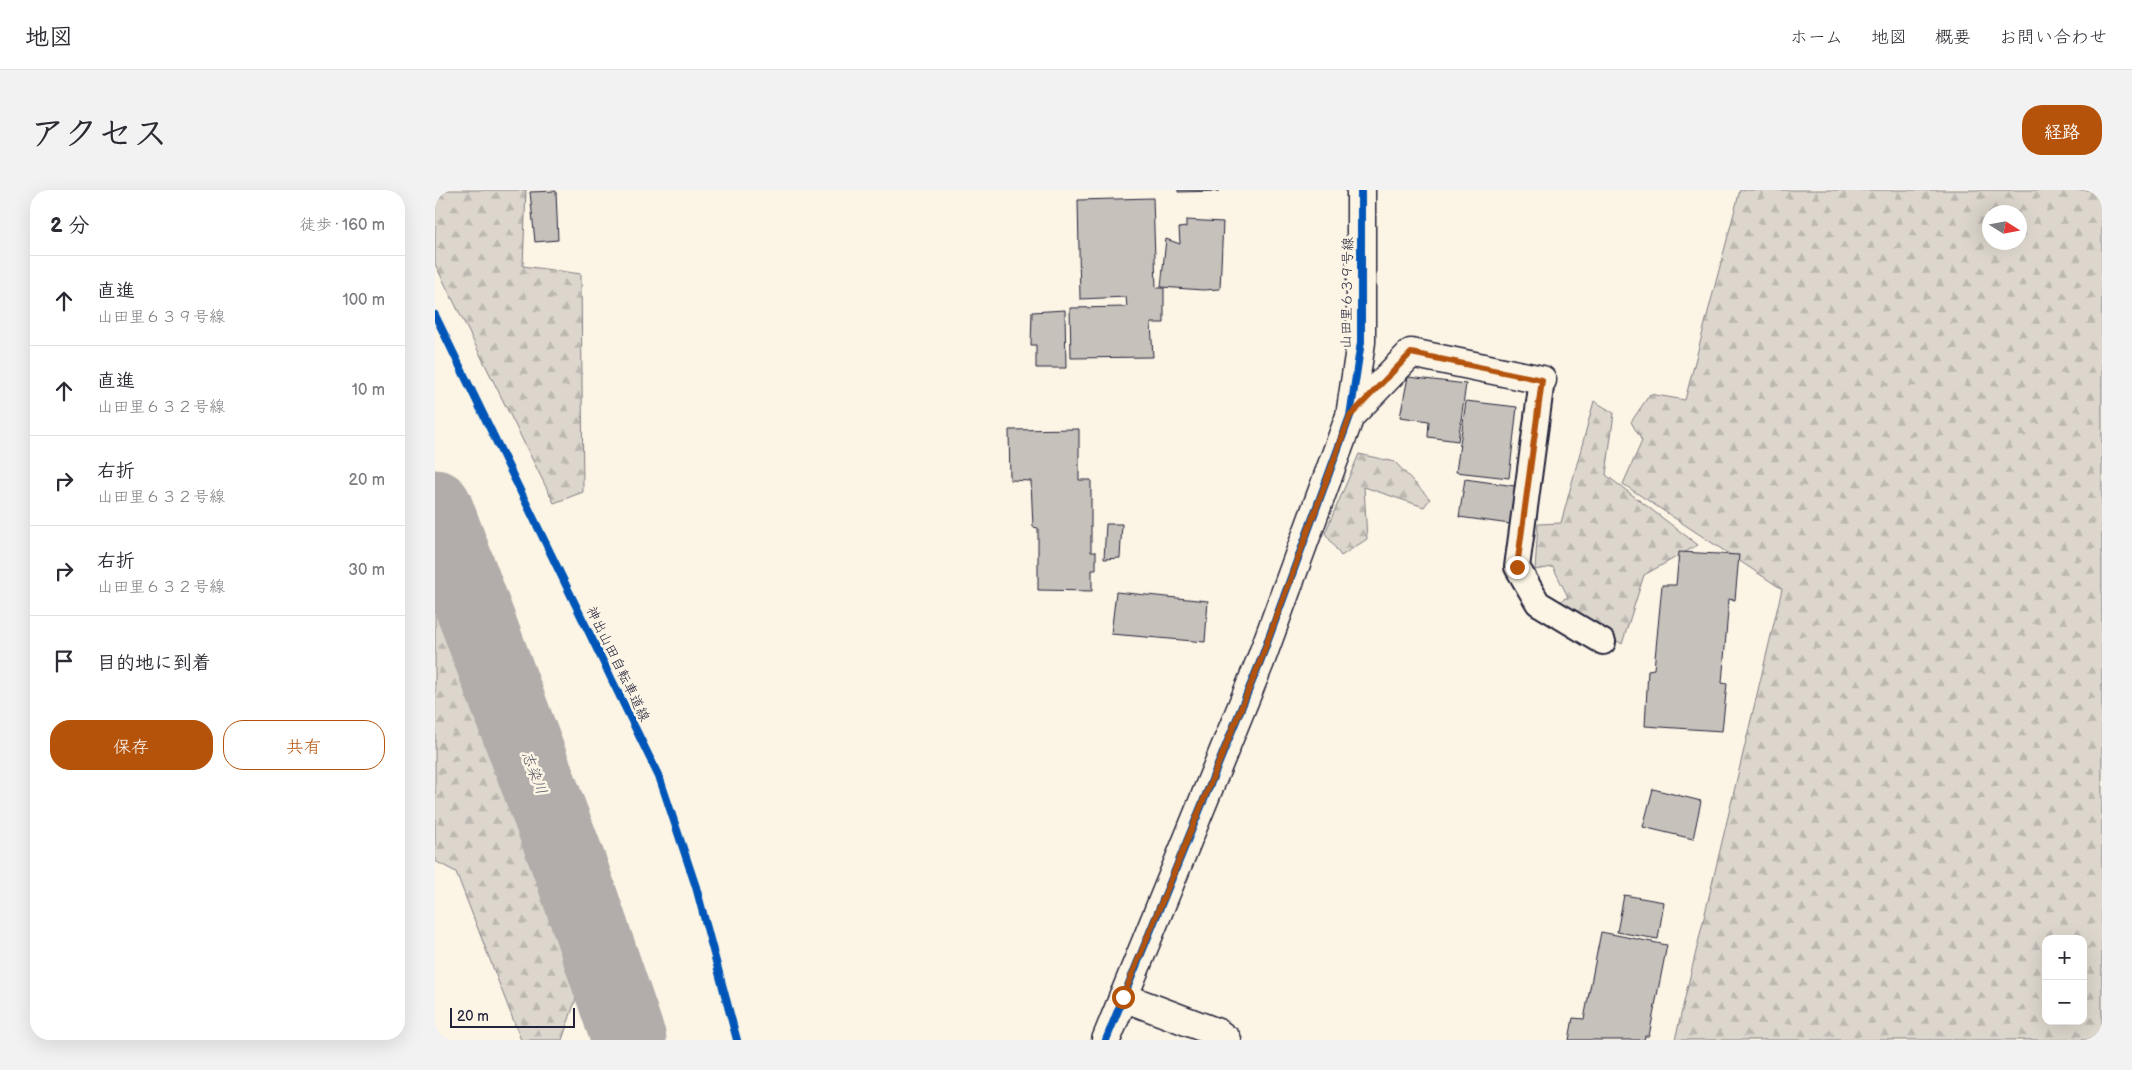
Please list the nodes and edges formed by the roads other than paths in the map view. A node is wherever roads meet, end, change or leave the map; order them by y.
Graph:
1 (1361, 190) edge
2 (1542, 380) joint
3 (1350, 416) junction
4 (1603, 642) dead end
5 (1123, 997) junction
6 (1105, 1040) edge
7 (1227, 1040) edge

1 - 3 street, 山田里６３９号線
2 - 3 street
2 - 4 lane
3 - 5 street, 山田里６３９号線
5 - 6 street, 山田里６３９号線
5 - 7 street

